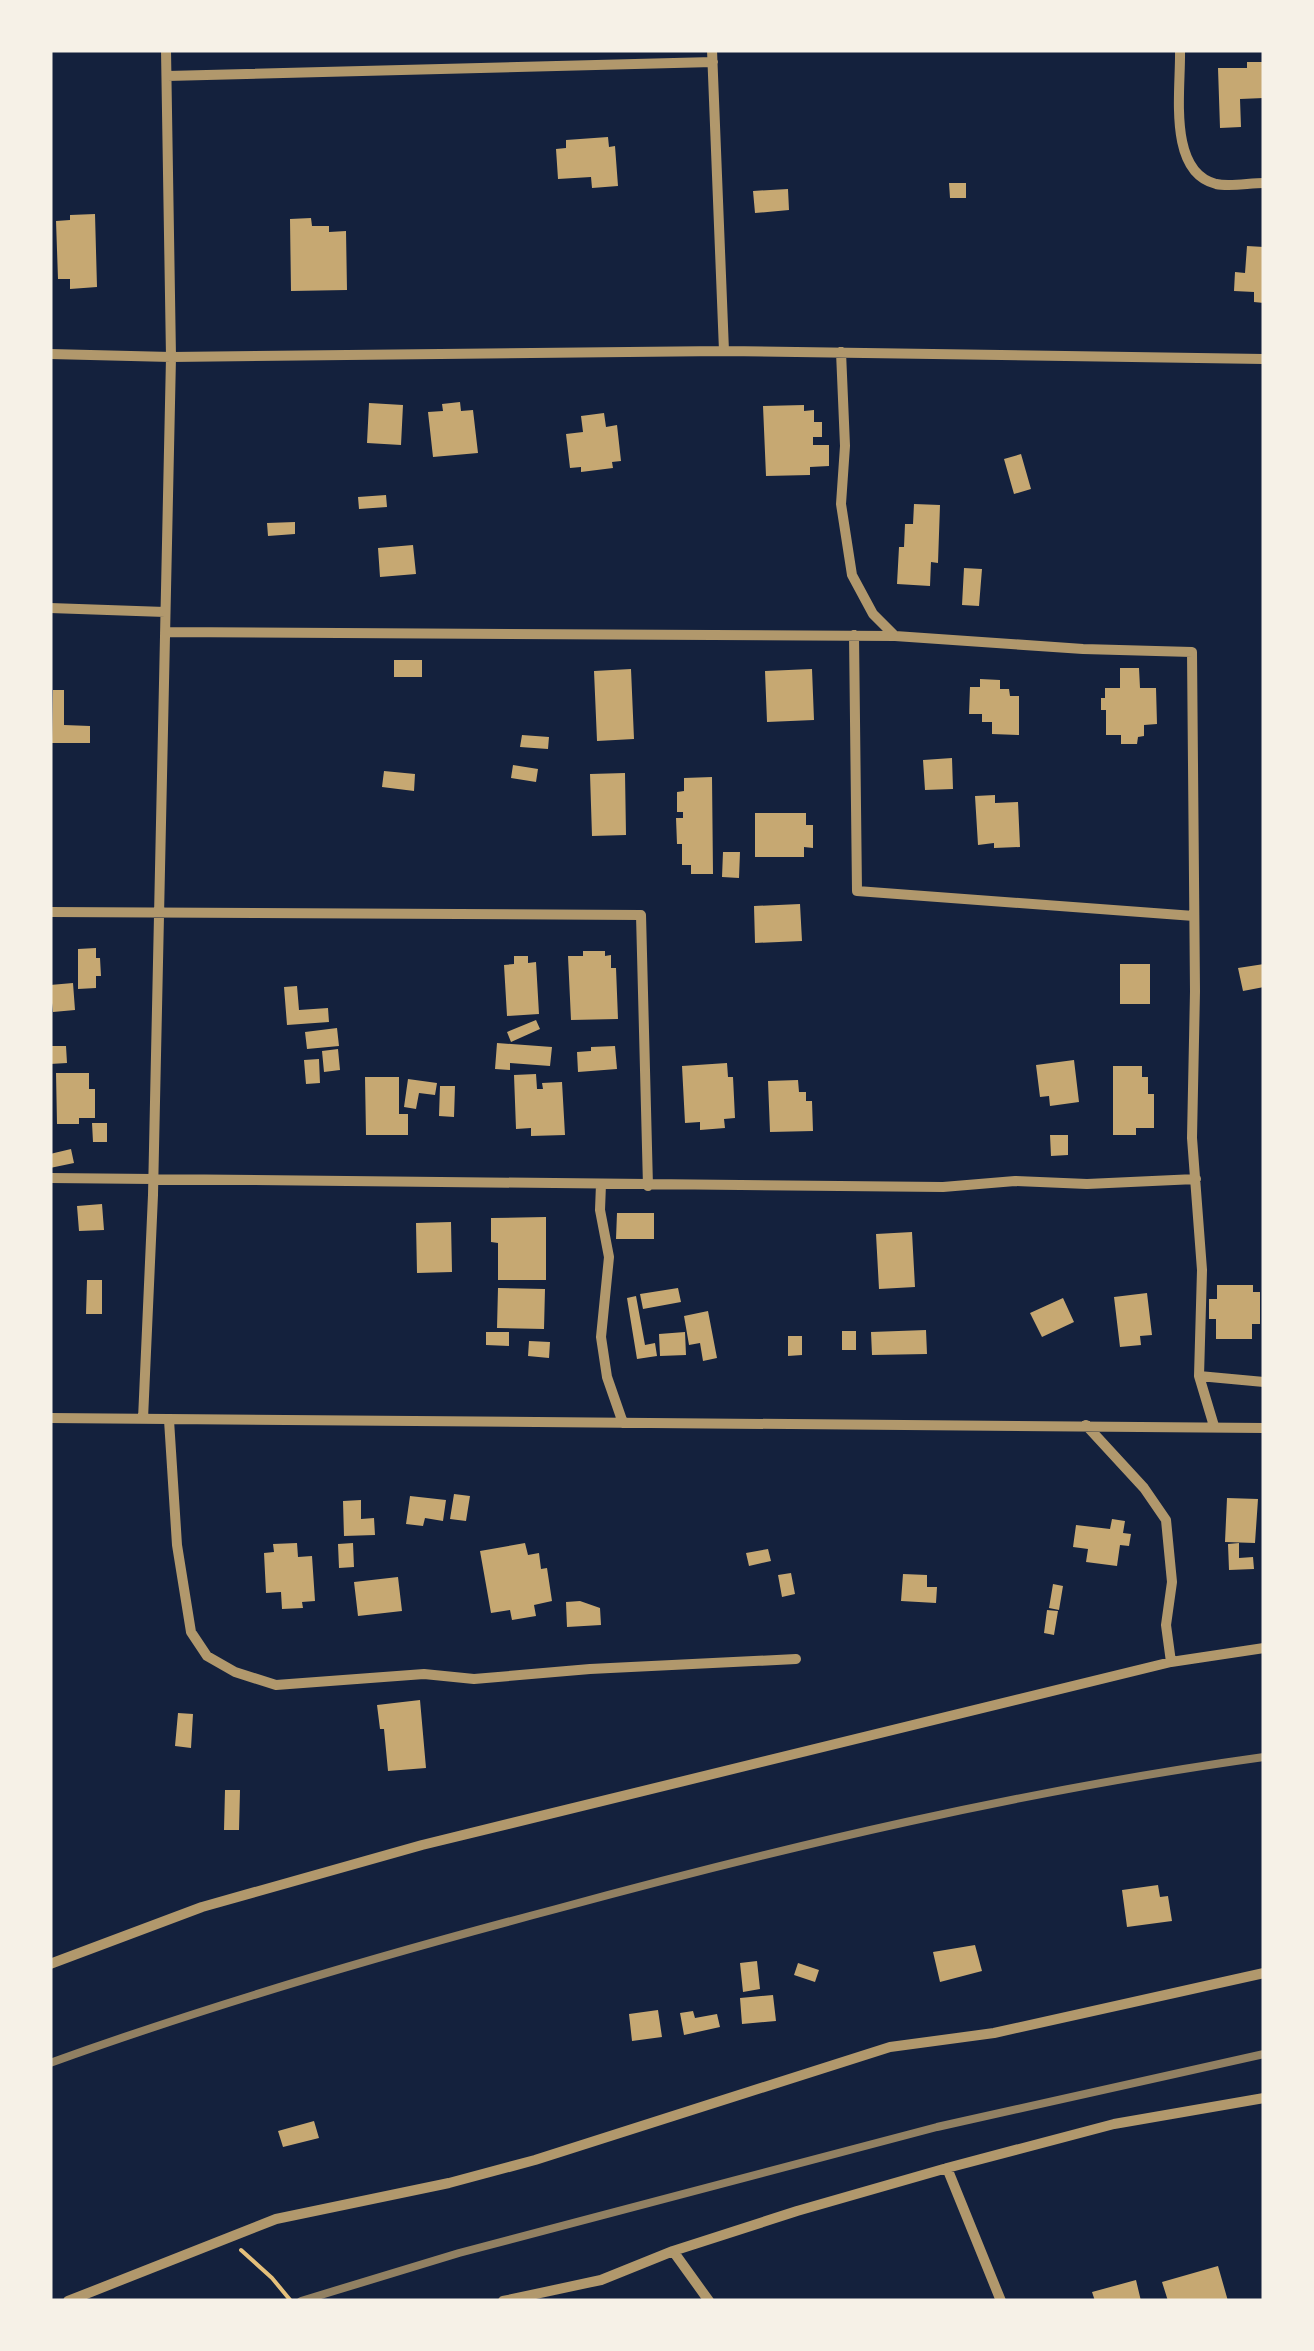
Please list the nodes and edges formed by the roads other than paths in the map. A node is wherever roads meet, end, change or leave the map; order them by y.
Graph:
1 (166, 50) edge
2 (1180, 50) edge
3 (712, 56) edge
4 (167, 76) junction
5 (1264, 183) edge
6 (724, 350) junction
7 (842, 352) junction
8 (50, 354) edge
9 (171, 357) junction
10 (1264, 358) edge
11 (50, 608) edge
12 (165, 612) junction
13 (165, 632) junction
14 (854, 635) junction
15 (895, 636) junction
16 (50, 912) edge
17 (159, 914) junction
18 (1194, 916) junction
19 (50, 1178) edge
20 (153, 1178) junction
21 (1196, 1179) junction
22 (601, 1184) junction
23 (648, 1186) junction
24 (1199, 1376) junction
25 (1264, 1382) edge
26 (50, 1418) edge
27 (143, 1419) junction
28 (169, 1420) junction
29 (623, 1423) junction
30 (1086, 1425) junction
31 (1214, 1426) junction
32 (1264, 1428) edge
33 (1264, 1648) edge
34 (796, 1659) dead end
35 (1171, 1662) junction
36 (50, 1964) edge
37 (1264, 1972) edge
38 (1264, 2098) edge
39 (947, 2168) junction
40 (673, 2251) junction
41 (68, 2301) edge
42 (503, 2301) edge
43 (709, 2301) edge
44 (1002, 2301) edge

1 - 4 street
2 - 5 street
3 - 4 street
3 - 6 street
4 - 9 street
6 - 7 street
6 - 9 street
7 - 10 street
7 - 15 street
8 - 9 street
9 - 12 street
11 - 12 street
12 - 13 street
13 - 14 street
13 - 17 street
14 - 15 street
14 - 18 street
15 - 18 street
16 - 17 street
17 - 20 street
17 - 23 street
18 - 21 street
19 - 20 street
20 - 22 street
20 - 27 street
21 - 23 street
21 - 24 street
22 - 23 street
22 - 29 street
24 - 25 street
24 - 31 street
26 - 27 street
27 - 28 street
28 - 29 street
28 - 34 street
29 - 30 street
30 - 31 street
30 - 35 street
31 - 32 street
33 - 35 street
35 - 36 street
37 - 41 street
38 - 39 street
39 - 40 street
39 - 44 street
40 - 42 street
40 - 43 street

